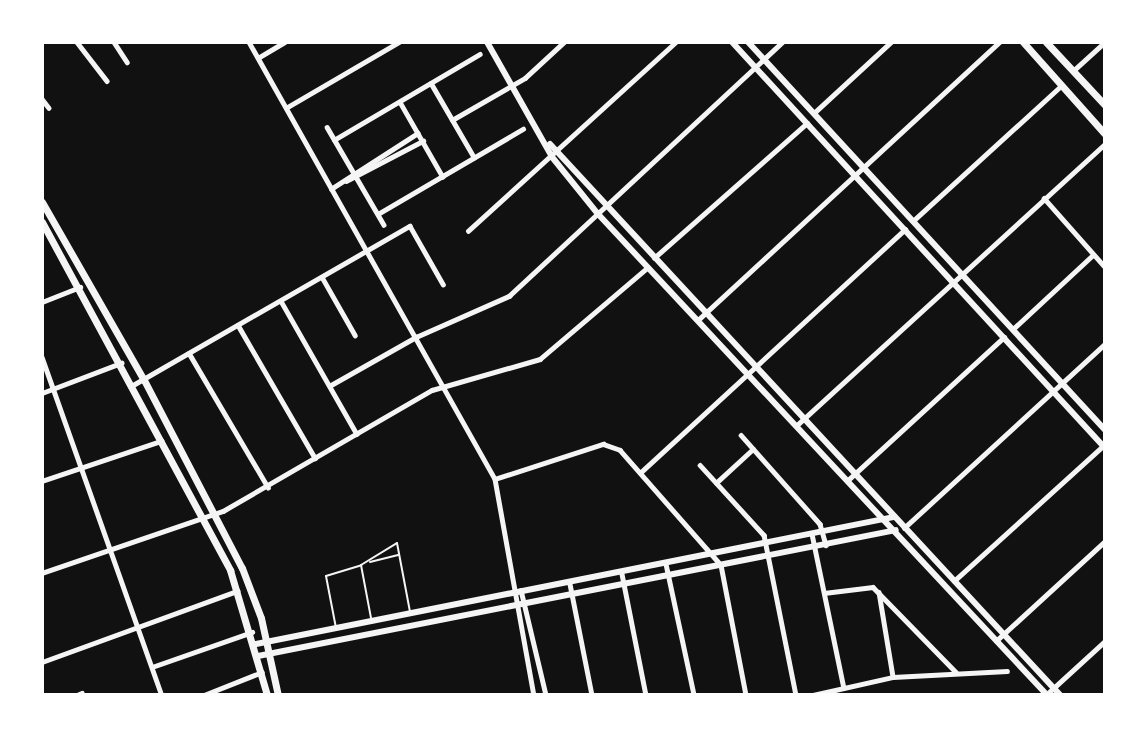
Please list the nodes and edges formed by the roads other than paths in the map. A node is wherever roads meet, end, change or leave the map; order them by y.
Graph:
1 (77, 42) edge
2 (114, 42) edge
3 (249, 42) edge
4 (285, 42) edge
5 (399, 42) edge
6 (488, 42) edge
7 (564, 42) edge
8 (676, 42) edge
9 (732, 42) edge
10 (748, 42) edge
11 (783, 42) edge
12 (891, 42) edge
13 (999, 42) edge
14 (1023, 42) edge
15 (1046, 42) edge
16 (1105, 42) edge
17 (480, 54) dead end
18 (258, 58) junction
19 (764, 59) junction
20 (127, 62) dead end
21 (755, 67) junction
22 (1073, 71) junction
23 (107, 81) dead end
24 (431, 83) junction
25 (513, 86) junction
26 (1061, 86) junction
27 (42, 99) edge
28 (400, 102) junction
29 (1105, 105) edge
30 (49, 108) dead end
31 (286, 108) junction
32 (814, 113) junction
33 (452, 120) junction
34 (807, 123) junction
35 (327, 127) dead end
36 (523, 129) dead end
37 (418, 133) junction
38 (1105, 134) edge
39 (334, 140) junction
40 (423, 141) junction
41 (550, 144) junction
42 (1105, 144) edge
43 (559, 151) junction
44 (474, 157) junction
45 (552, 157) junction
46 (863, 167) junction
47 (352, 173) junction
48 (855, 174) junction
49 (443, 177) junction
50 (356, 180) junction
51 (345, 181) junction
52 (331, 189) junction
53 (1044, 198) junction
54 (42, 202) edge
55 (606, 206) junction
56 (378, 214) junction
57 (598, 214) junction
58 (913, 221) junction
59 (42, 222) edge
60 (384, 225) dead end
61 (905, 229) junction
62 (468, 231) dead end
63 (365, 252) junction
64 (1093, 255) junction
65 (654, 258) junction
66 (1105, 267) edge
67 (647, 268) junction
68 (962, 274) junction
69 (322, 277) junction
70 (953, 281) junction
71 (443, 284) dead end
72 (80, 287) junction
73 (281, 301) junction
74 (42, 302) edge
75 (705, 313) junction
76 (698, 320) junction
77 (238, 325) junction
78 (1012, 329) junction
79 (355, 335) dead end
80 (416, 337) junction
81 (1004, 337) junction
82 (1105, 344) edge
83 (189, 353) junction
84 (42, 357) edge
85 (121, 363) junction
86 (754, 366) junction
87 (747, 372) junction
88 (144, 380) junction
89 (1062, 384) junction
90 (133, 386) junction
91 (331, 386) junction
92 (444, 386) junction
93 (53, 389) junction
94 (1054, 392) junction
95 (42, 393) edge
96 (804, 419) junction
97 (796, 426) junction
98 (1105, 430) edge
99 (357, 434) junction
100 (741, 435) dead end
101 (161, 441) junction
102 (1104, 447) edge
103 (753, 448) junction
104 (315, 458) junction
105 (700, 465) dead end
106 (81, 467) junction
107 (640, 473) junction
108 (855, 474) junction
109 (495, 479) junction
110 (42, 481) edge
111 (847, 481) junction
112 (716, 483) junction
113 (268, 487) junction
114 (213, 514) junction
115 (202, 517) junction
116 (894, 517) junction
117 (883, 520) junction
118 (904, 528) junction
119 (893, 531) junction
120 (823, 532) junction
121 (812, 534) junction
122 (1105, 541) edge
123 (767, 543) junction
124 (826, 544) junction
125 (815, 547) junction
126 (110, 548) junction
127 (714, 554) junction
128 (399, 555) junction
129 (770, 556) junction
130 (368, 562) junction
131 (666, 564) junction
132 (361, 565) junction
133 (721, 565) junction
134 (42, 573) edge
135 (622, 574) junction
136 (671, 575) junction
137 (954, 581) junction
138 (570, 584) junction
139 (624, 585) junction
140 (517, 586) junction
141 (238, 591) junction
142 (879, 592) junction
143 (824, 593) junction
144 (524, 594) junction
145 (515, 595) junction
146 (572, 596) junction
147 (527, 605) junction
148 (517, 607) junction
149 (446, 608) junction
150 (410, 614) junction
151 (448, 620) junction
152 (372, 621) junction
153 (138, 628) junction
154 (336, 628) junction
155 (252, 632) junction
156 (1004, 635) junction
157 (996, 641) junction
158 (1105, 641) edge
159 (266, 642) junction
160 (256, 644) junction
161 (269, 654) junction
162 (258, 656) junction
163 (42, 662) edge
164 (152, 666) junction
165 (1007, 671) dead end
166 (262, 672) junction
167 (956, 672) junction
168 (893, 677) junction
169 (844, 688) junction
170 (1054, 689) junction
171 (162, 695) edge
172 (204, 695) edge
173 (267, 695) edge
174 (278, 695) edge
175 (534, 695) edge
176 (546, 695) edge
177 (592, 695) edge
178 (646, 695) edge
179 (694, 695) edge
180 (746, 695) edge
181 (796, 695) edge
182 (813, 695) edge
183 (1046, 695) edge
184 (1060, 695) edge

1 - 23 street
2 - 20 street
3 - 18 street
4 - 18 street
5 - 31 street
6 - 25 street
7 - 25 street
8 - 43 street
9 - 21 street
10 - 19 street
11 - 19 street
12 - 32 street
13 - 46 street
14 - 26 main road
15 - 22 main road
16 - 22 street
17 - 24 street
18 - 31 street
19 - 21 street
19 - 32 street
21 - 34 street
21 - 55 street
22 - 29 main road
24 - 28 street
24 - 33 street
25 - 33 street
25 - 41 street
26 - 38 main road
26 - 58 street
27 - 30 street
28 - 37 street
28 - 39 street
31 - 52 street
32 - 46 street
33 - 44 street
34 - 48 street
34 - 65 street
35 - 39 street
36 - 44 street
37 - 40 street
37 - 47 street
39 - 47 street
40 - 49 street
40 - 50 street
41 - 43 street
41 - 45 street
42 - 53 street
43 - 45 street
43 - 55 street
44 - 49 street
45 - 57 street
45 - 62 street
46 - 48 street
46 - 58 street
47 - 50 street
47 - 51 street
48 - 61 street
48 - 75 street
49 - 56 street
50 - 51 street
50 - 56 street
51 - 52 street
52 - 63 street
53 - 64 street
53 - 68 street
54 - 88 main road
55 - 57 street
55 - 65 street
56 - 60 street
57 - 67 street
57 - 80 street
58 - 68 street
59 - 72 main road
61 - 70 street
61 - 86 street
63 - 69 street
63 - 71 street
63 - 80 street
64 - 66 street
64 - 78 street
65 - 75 street
67 - 76 street
67 - 92 street
68 - 70 street
68 - 78 street
69 - 73 street
69 - 79 street
70 - 81 street
70 - 96 street
72 - 74 street
72 - 85 main road
73 - 77 street
73 - 91 street
75 - 76 street
75 - 86 street
76 - 87 street
77 - 83 street
77 - 104 street
78 - 89 street
80 - 91 street
80 - 92 street
81 - 94 street
81 - 108 street
82 - 89 street
83 - 88 street
83 - 113 street
84 - 93 street
85 - 90 main road
85 - 93 street
86 - 87 street
86 - 96 street
87 - 97 street
87 - 107 street
88 - 90 street
88 - 114 main road
89 - 94 street
89 - 98 street
90 - 101 main road
91 - 99 street
92 - 99 street
92 - 109 street
93 - 95 street
93 - 106 street
94 - 102 street
94 - 118 street
96 - 97 street
96 - 108 street
97 - 111 street
99 - 104 street
100 - 103 street
101 - 106 street
101 - 115 main road
102 - 137 street
103 - 112 street
103 - 120 street
104 - 113 street
105 - 112 street
106 - 110 street
106 - 126 street
107 - 109 street
107 - 127 street
108 - 111 street
108 - 116 street
109 - 140 street
111 - 117 street
112 - 123 street
113 - 114 street
114 - 115 street
114 - 159 main road
115 - 126 street
115 - 141 main road
116 - 117 street
116 - 118 street
117 - 119 street
117 - 120 street
118 - 119 street
118 - 137 street
119 - 124 street
119 - 157 street
120 - 121 street
120 - 124 street
121 - 123 street
121 - 125 street
122 - 156 street
123 - 127 street
123 - 129 street
124 - 125 street
125 - 129 street
125 - 143 street
126 - 134 street
126 - 153 street
127 - 131 street
127 - 133 street
128 - 130 lane
128 - 130 lane
128 - 150 lane
129 - 133 street
129 - 181 street
130 - 132 lane
131 - 135 street
131 - 136 street
132 - 152 lane
132 - 154 lane
133 - 136 street
133 - 180 street
135 - 138 street
135 - 139 street
136 - 139 street
136 - 179 street
137 - 156 street
138 - 144 street
138 - 146 street
139 - 146 street
139 - 178 street
140 - 144 street
140 - 145 street
141 - 153 street
141 - 155 main road
142 - 143 street
142 - 167 street
142 - 168 street
143 - 169 street
144 - 145 street
144 - 147 street
145 - 148 street
145 - 149 street
146 - 147 street
146 - 177 street
147 - 148 street
147 - 176 street
148 - 151 street
148 - 175 street
149 - 150 street
149 - 151 street
150 - 152 street
151 - 161 street
152 - 154 street
153 - 163 street
153 - 164 street
154 - 159 street
155 - 160 main road
155 - 164 street
156 - 157 street
156 - 170 street
157 - 183 street
158 - 170 street
159 - 160 street
159 - 161 main road
160 - 162 main road
161 - 162 street
161 - 174 main road
162 - 166 main road
164 - 171 street
165 - 167 street
166 - 172 street
166 - 173 main road
167 - 168 street
168 - 169 street
169 - 182 street
170 - 183 street
170 - 184 street

